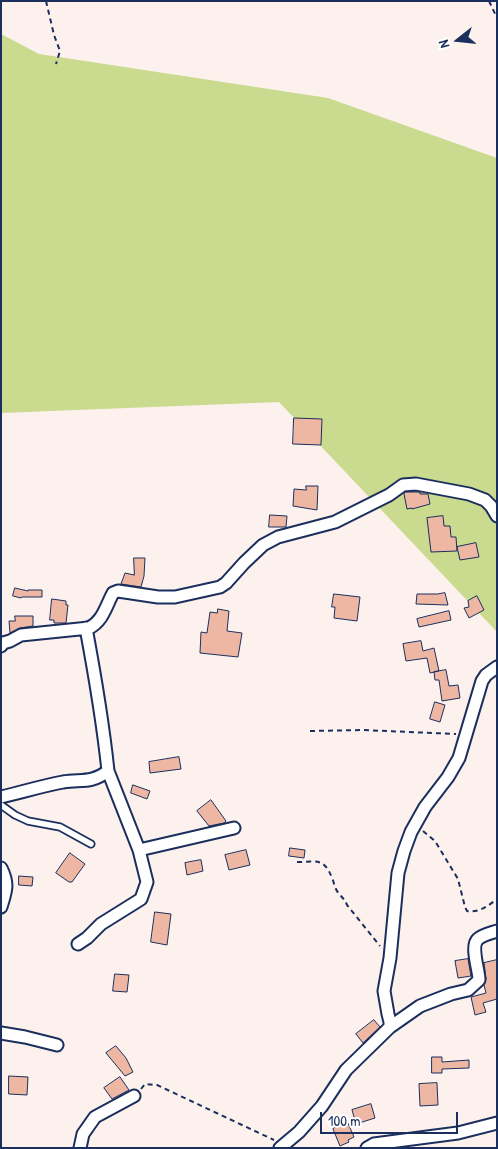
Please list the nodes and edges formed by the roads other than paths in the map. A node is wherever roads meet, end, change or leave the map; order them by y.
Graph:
1 (497, 516) edge
2 (86, 628) junction
3 (1, 646) edge
4 (497, 668) edge
5 (108, 771) junction
6 (1, 797) edge
7 (1, 805) edge
8 (234, 828) dead end
9 (91, 844) dead end
10 (139, 850) junction
11 (1, 868) edge
12 (1, 907) edge
13 (497, 931) edge
14 (78, 944) dead end
15 (390, 1027) junction
16 (1, 1033) edge
17 (57, 1044) dead end
18 (134, 1096) road end
19 (497, 1123) edge
20 (423, 1143) edge
21 (281, 1146) edge
22 (80, 1148) edge
23 (367, 1148) edge

1 - 2 street
2 - 3 street
2 - 5 street
4 - 15 street
5 - 6 street
5 - 10 street
7 - 9 lane
8 - 10 street
10 - 14 street
11 - 12 street
13 - 15 street
15 - 21 street
16 - 17 street
18 - 22 street
19 - 20 street
20 - 23 street

